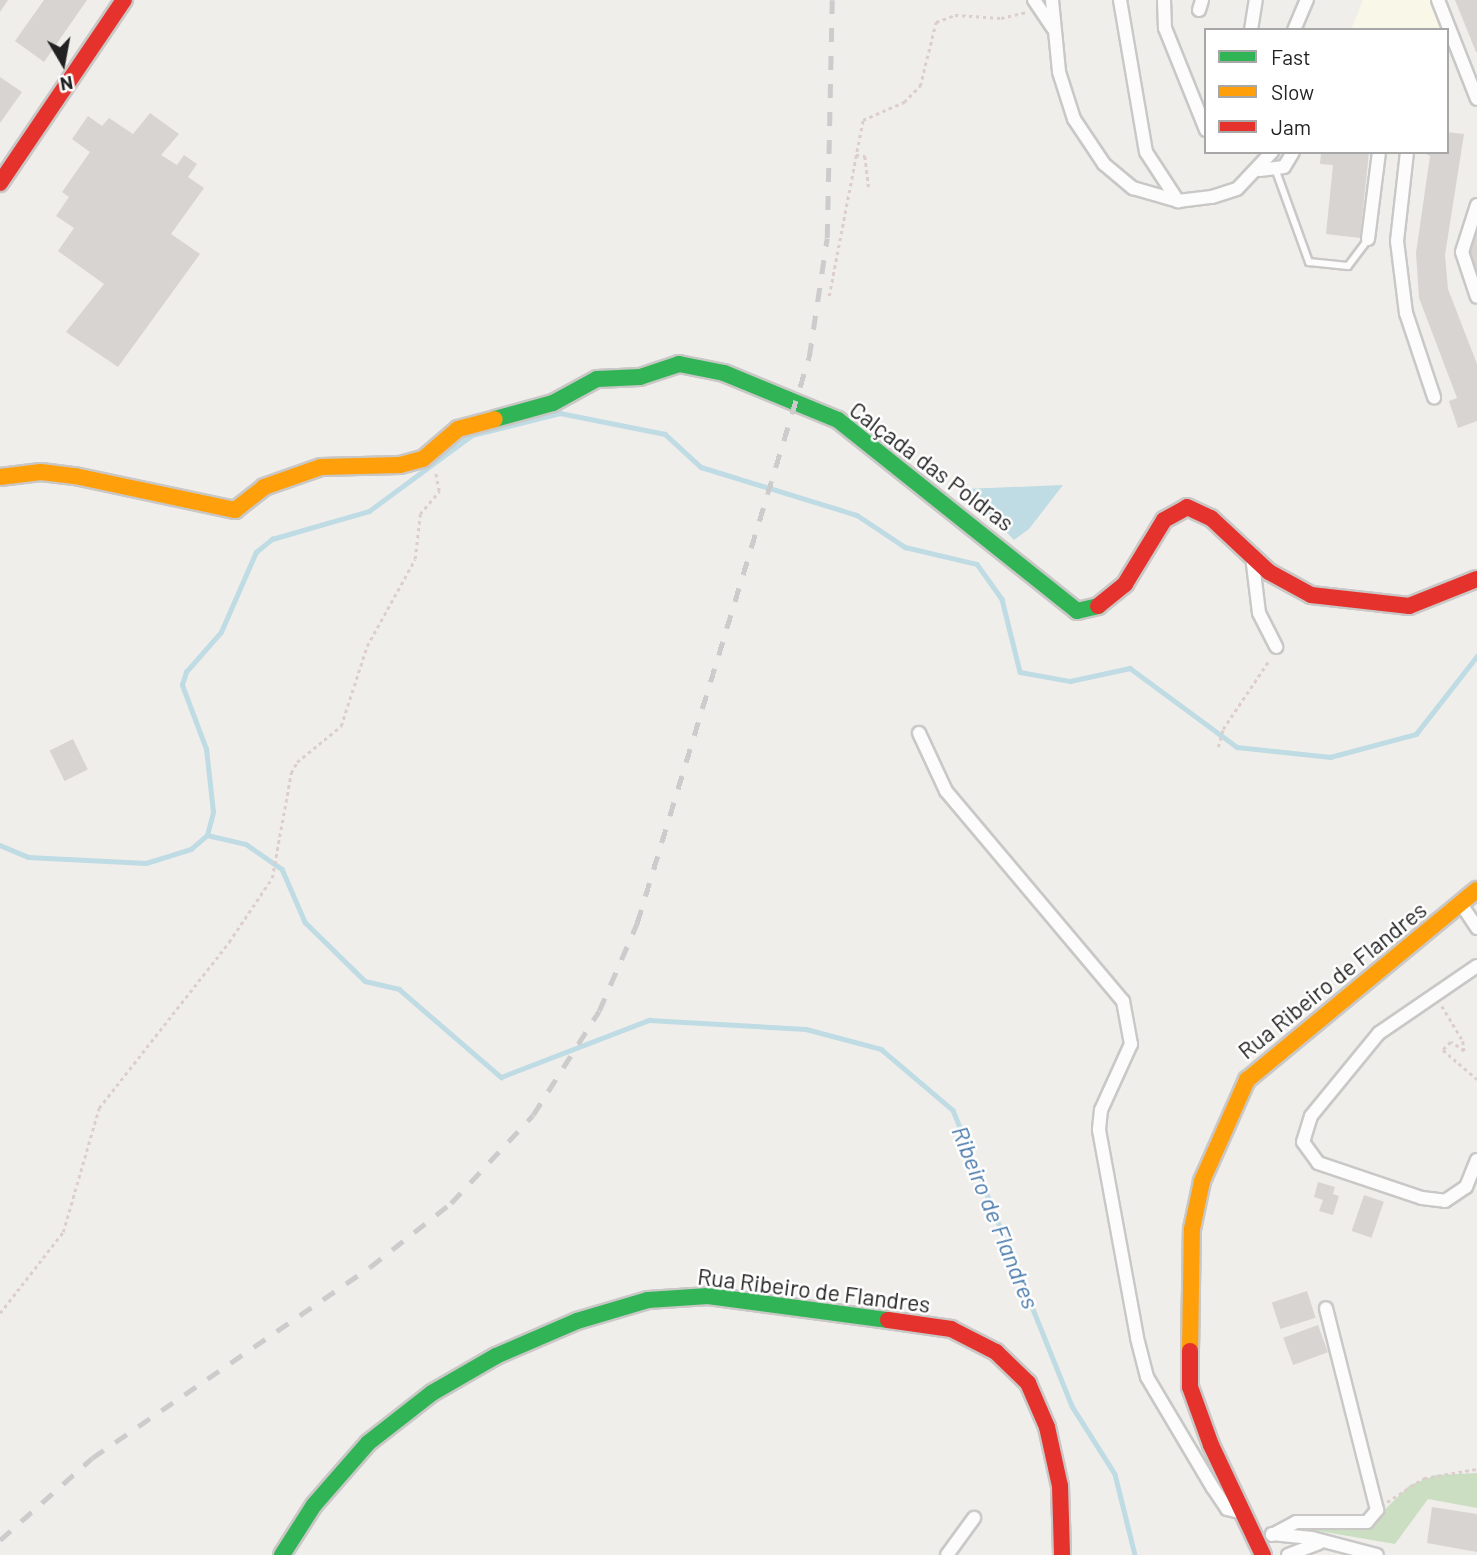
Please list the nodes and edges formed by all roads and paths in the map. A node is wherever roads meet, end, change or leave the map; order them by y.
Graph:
1 (124, 0) edge
2 (1052, 0) edge
3 (1121, 0) edge
4 (1164, 0) edge
5 (1256, 0) edge
6 (1307, 0) edge
7 (1438, 0) edge
8 (1035, 5) edge
9 (1251, 28) edge
10 (1295, 28) edge
11 (1054, 30) junction
12 (1477, 99) edge
13 (1204, 125) edge
14 (1271, 154) edge
15 (1291, 154) edge
16 (1379, 154) edge
17 (1407, 154) edge
18 (856, 155) junction
19 (1260, 170) junction
20 (1276, 171) junction
21 (1, 179) edge
22 (869, 187) dead end
23 (1178, 201) junction
24 (1477, 205) edge
25 (1368, 239) joint
26 (829, 296) dead end
27 (1477, 297) edge
28 (1434, 397) dead end
29 (437, 474) dead end
30 (0, 477) edge
31 (1252, 556) junction
32 (1477, 579) edge
33 (1276, 647) joint
34 (919, 733) dead end
35 (1218, 747) dead end
36 (1477, 890) edge
37 (1461, 904) junction
38 (1477, 928) edge
39 (1477, 966) edge
40 (1447, 1013) dead end
41 (1477, 1079) edge
42 (1477, 1160) edge
43 (1326, 1308) dead end
44 (0, 1313) edge
45 (1477, 1469) edge
46 (1377, 1510) junction
47 (974, 1518) dead end
48 (1247, 1518) junction
49 (1272, 1535) junction
50 (1319, 1543) junction
51 (282, 1555) edge
52 (947, 1555) edge
53 (1062, 1555) edge
54 (1263, 1555) edge
55 (1288, 1555) edge
56 (1377, 1555) edge

1 - 21 main road
2 - 11 street
3 - 23 street
4 - 13 street
5 - 9 street
6 - 10 street
7 - 12 street
8 - 11 street
8 - 18 path
11 - 23 street
14 - 19 street
15 - 20 street
16 - 25 street
17 - 28 street
18 - 22 path
18 - 26 path
19 - 20 street
19 - 23 street
20 - 25 lane
24 - 27 street
29 - 44 path
30 - 31 main road, Calçada das Poldras
31 - 32 main road, Calçada das Poldras
31 - 33 street
33 - 35 path
34 - 48 street
36 - 37 main road, Rua Ribeiro de Flandres
37 - 38 street
37 - 48 main road, Rua Ribeiro de Flandres
39 - 42 street
40 - 41 path
43 - 46 street
45 - 46 path
46 - 49 street
47 - 52 street
48 - 49 street
48 - 54 main road, Rua Ribeiro de Flandres
49 - 50 street
50 - 55 street
50 - 56 street
51 - 53 main road, Rua Ribeiro de Flandres

